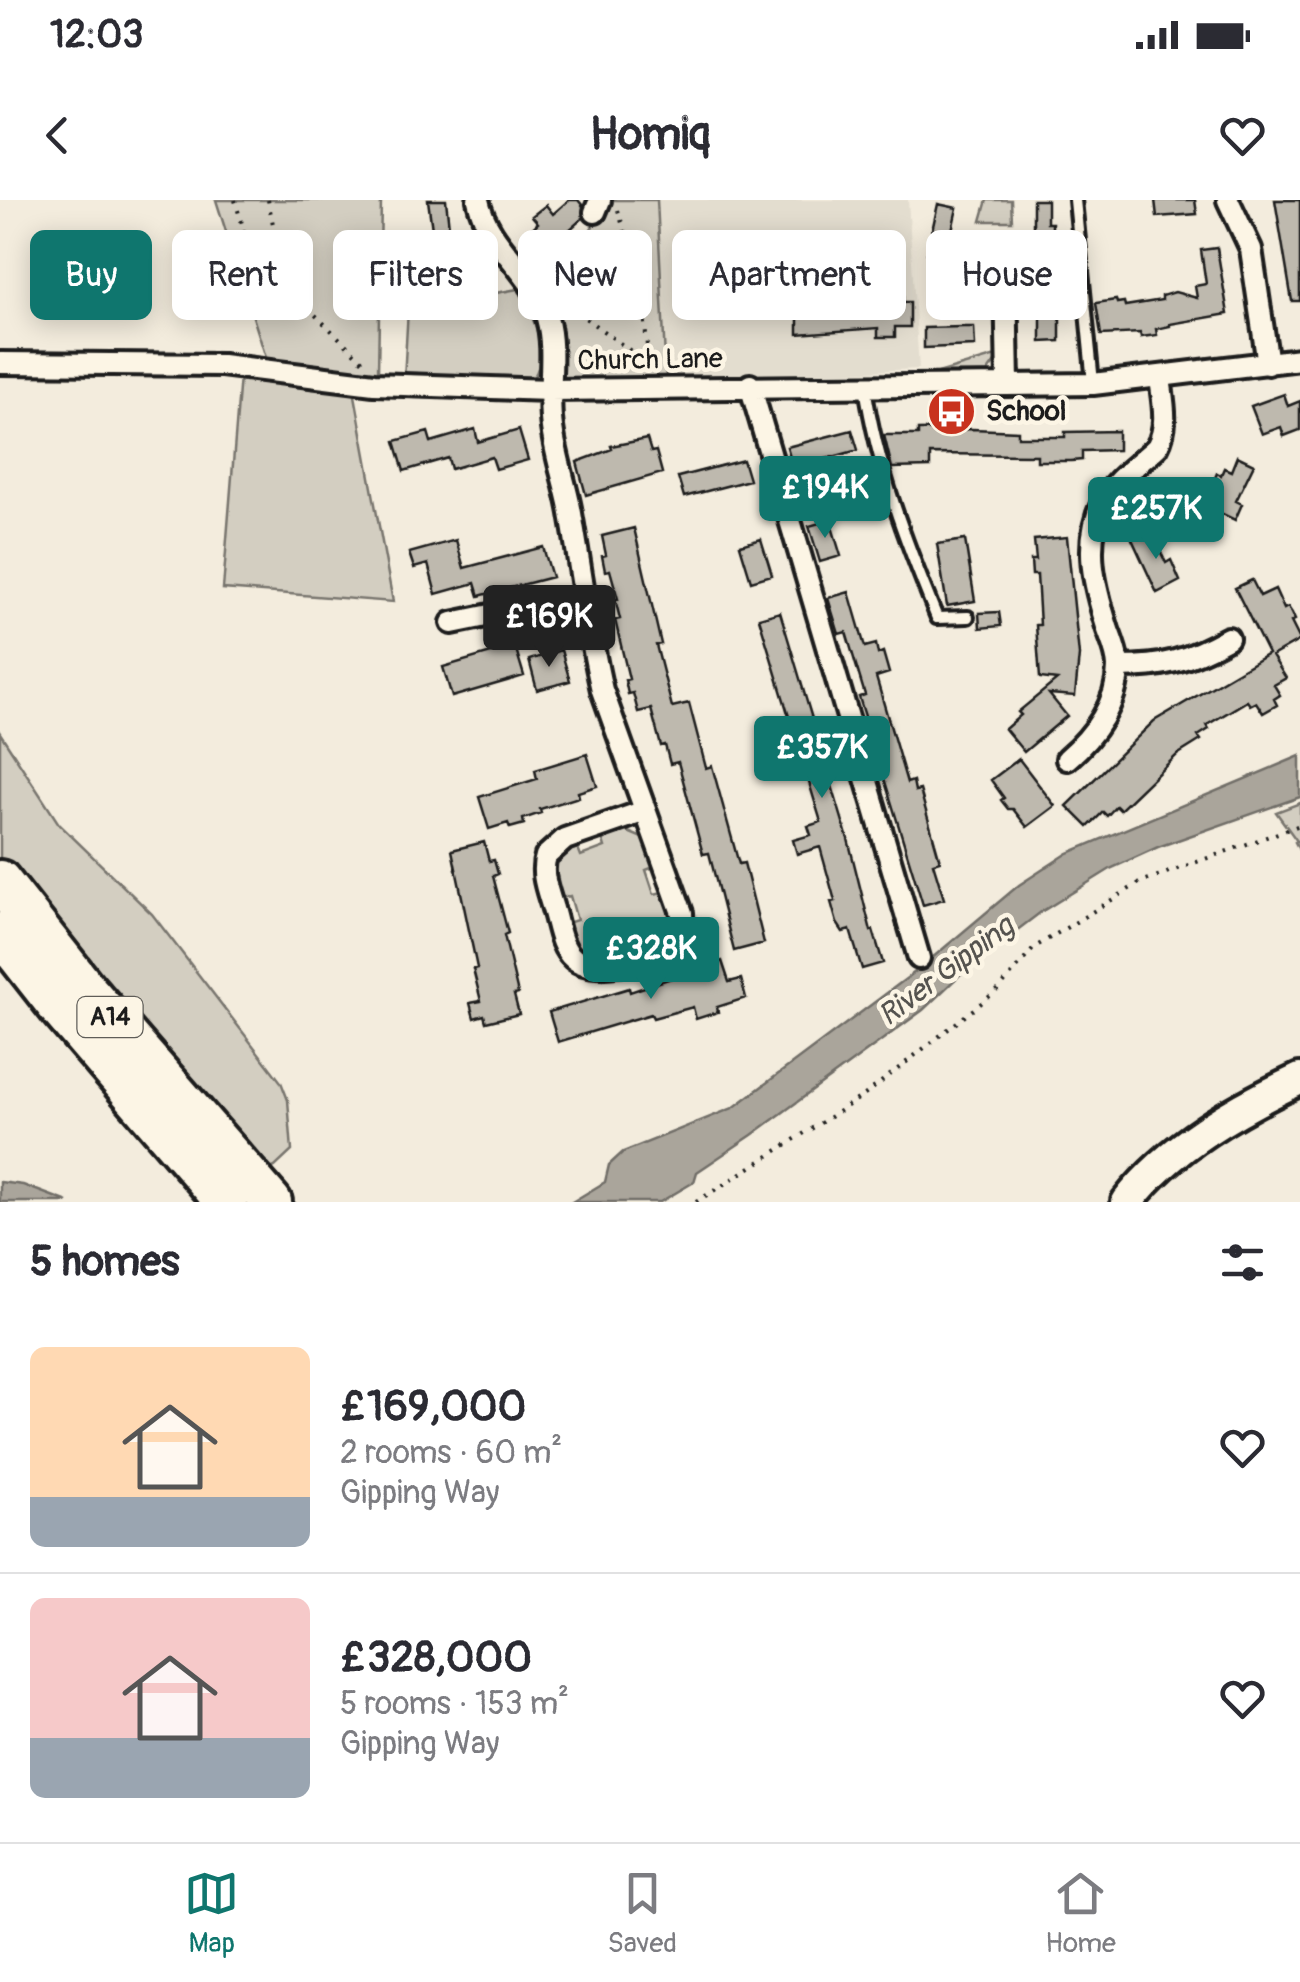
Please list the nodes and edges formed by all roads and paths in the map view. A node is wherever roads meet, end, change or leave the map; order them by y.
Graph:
1 (235, 200) edge
2 (268, 200) edge
3 (478, 200) edge
4 (617, 200) edge
5 (1075, 200) edge
6 (1228, 200) edge
7 (243, 230) edge
8 (274, 230) edge
9 (518, 268) edge
10 (313, 313) edge
11 (545, 320) edge
12 (588, 320) edge
13 (1007, 320) edge
14 (1300, 359) edge
15 (0, 363) edge
16 (649, 364) junction
17 (1268, 364) junction
18 (1160, 378) junction
19 (374, 384) junction
20 (1093, 384) junction
21 (1008, 385) junction
22 (750, 386) junction
23 (865, 386) junction
24 (650, 387) junction
25 (550, 390) junction
26 (586, 602) junction
27 (968, 617) dead end
28 (452, 623) dead end
29 (1228, 638) dead end
30 (1118, 667) junction
31 (1068, 759) dead end
32 (645, 811) junction
33 (1300, 825) edge
34 (0, 881) edge
35 (0, 932) edge
36 (919, 958) dead end
37 (1300, 1080) edge
38 (209, 1155) junction
39 (226, 1202) edge
40 (271, 1202) edge
41 (696, 1202) edge
42 (1126, 1202) edge

1 - 7 path
2 - 8 path
3 - 9 street
4 - 16 path
5 - 20 lane
6 - 17 street
10 - 19 path
11 - 25 street
12 - 16 path
13 - 21 street
14 - 17 street, Church Lane
15 - 19 street, Church Lane
16 - 24 path
17 - 18 street, Church Lane
18 - 20 street, Church Lane
18 - 30 street
19 - 25 street, Church Lane
20 - 21 street, Church Lane
21 - 23 street, Church Lane
22 - 23 street, Church Lane
22 - 24 street, Church Lane
22 - 36 street
23 - 27 lane
24 - 25 street, Church Lane
25 - 26 street
26 - 28 street
26 - 32 street
29 - 30 street
30 - 31 street
32 - 32 street
33 - 41 path
34 - 38 highway, A14
35 - 38 highway, A14
37 - 42 street
38 - 39 highway, A14
38 - 40 highway, A14

